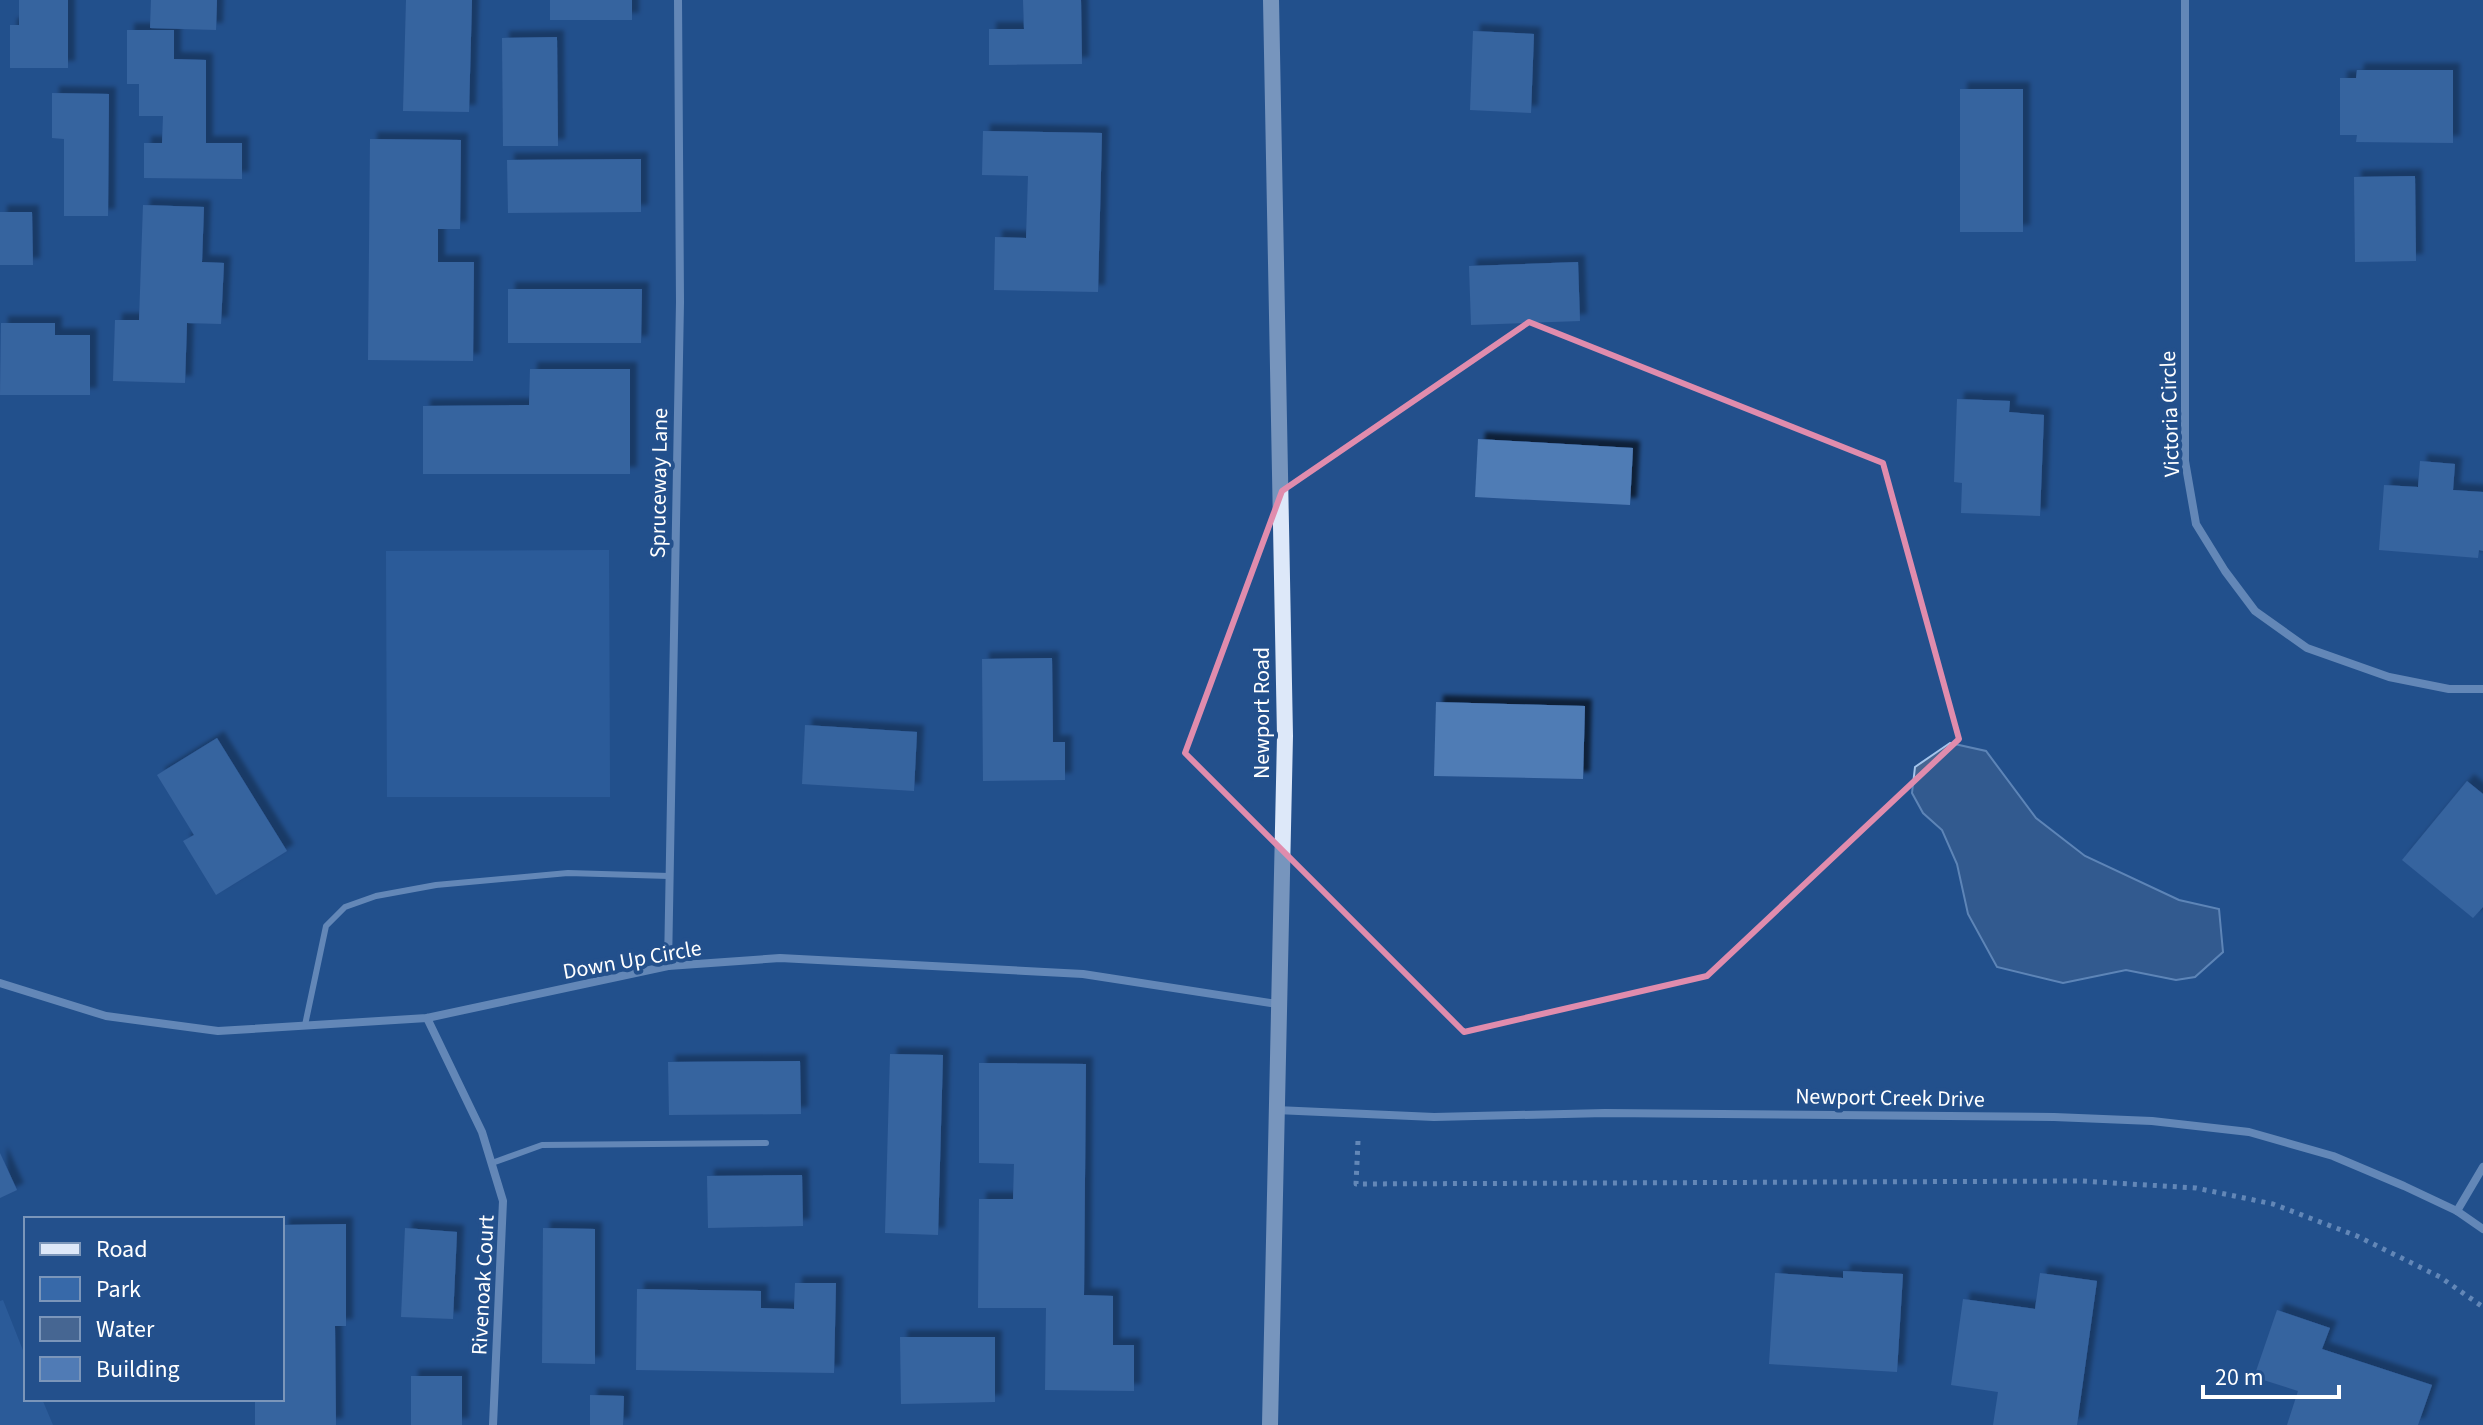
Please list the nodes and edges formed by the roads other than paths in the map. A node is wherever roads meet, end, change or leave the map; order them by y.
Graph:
1 (678, 0) edge
2 (1271, 0) edge
3 (2185, 0) edge
4 (2483, 689) edge
5 (669, 876) junction
6 (668, 966) junction
7 (0, 983) edge
8 (1277, 1004) junction
9 (427, 1018) junction
10 (305, 1025) junction
11 (1275, 1110) junction
12 (766, 1143) dead end
13 (492, 1163) junction
14 (2483, 1167) edge
15 (2457, 1211) junction
16 (2483, 1229) edge
17 (493, 1425) edge
18 (1270, 1425) edge

1 - 5 street, Spruceway Lane
2 - 8 street, Newport Road
3 - 4 street, Victoria Circle
5 - 6 street, Spruceway Lane
5 - 10 lane
6 - 8 street, Down Up Circle
6 - 9 street, Down Up Circle
7 - 10 street, Down Up Circle
8 - 11 street, Newport Road
9 - 10 street, Down Up Circle
9 - 13 street, Rivenoak Court
11 - 15 street, Newport Creek Drive
11 - 18 street, Newport Road
12 - 13 lane
13 - 17 street, Rivenoak Court
14 - 15 street
15 - 16 street, Newport Creek Drive

